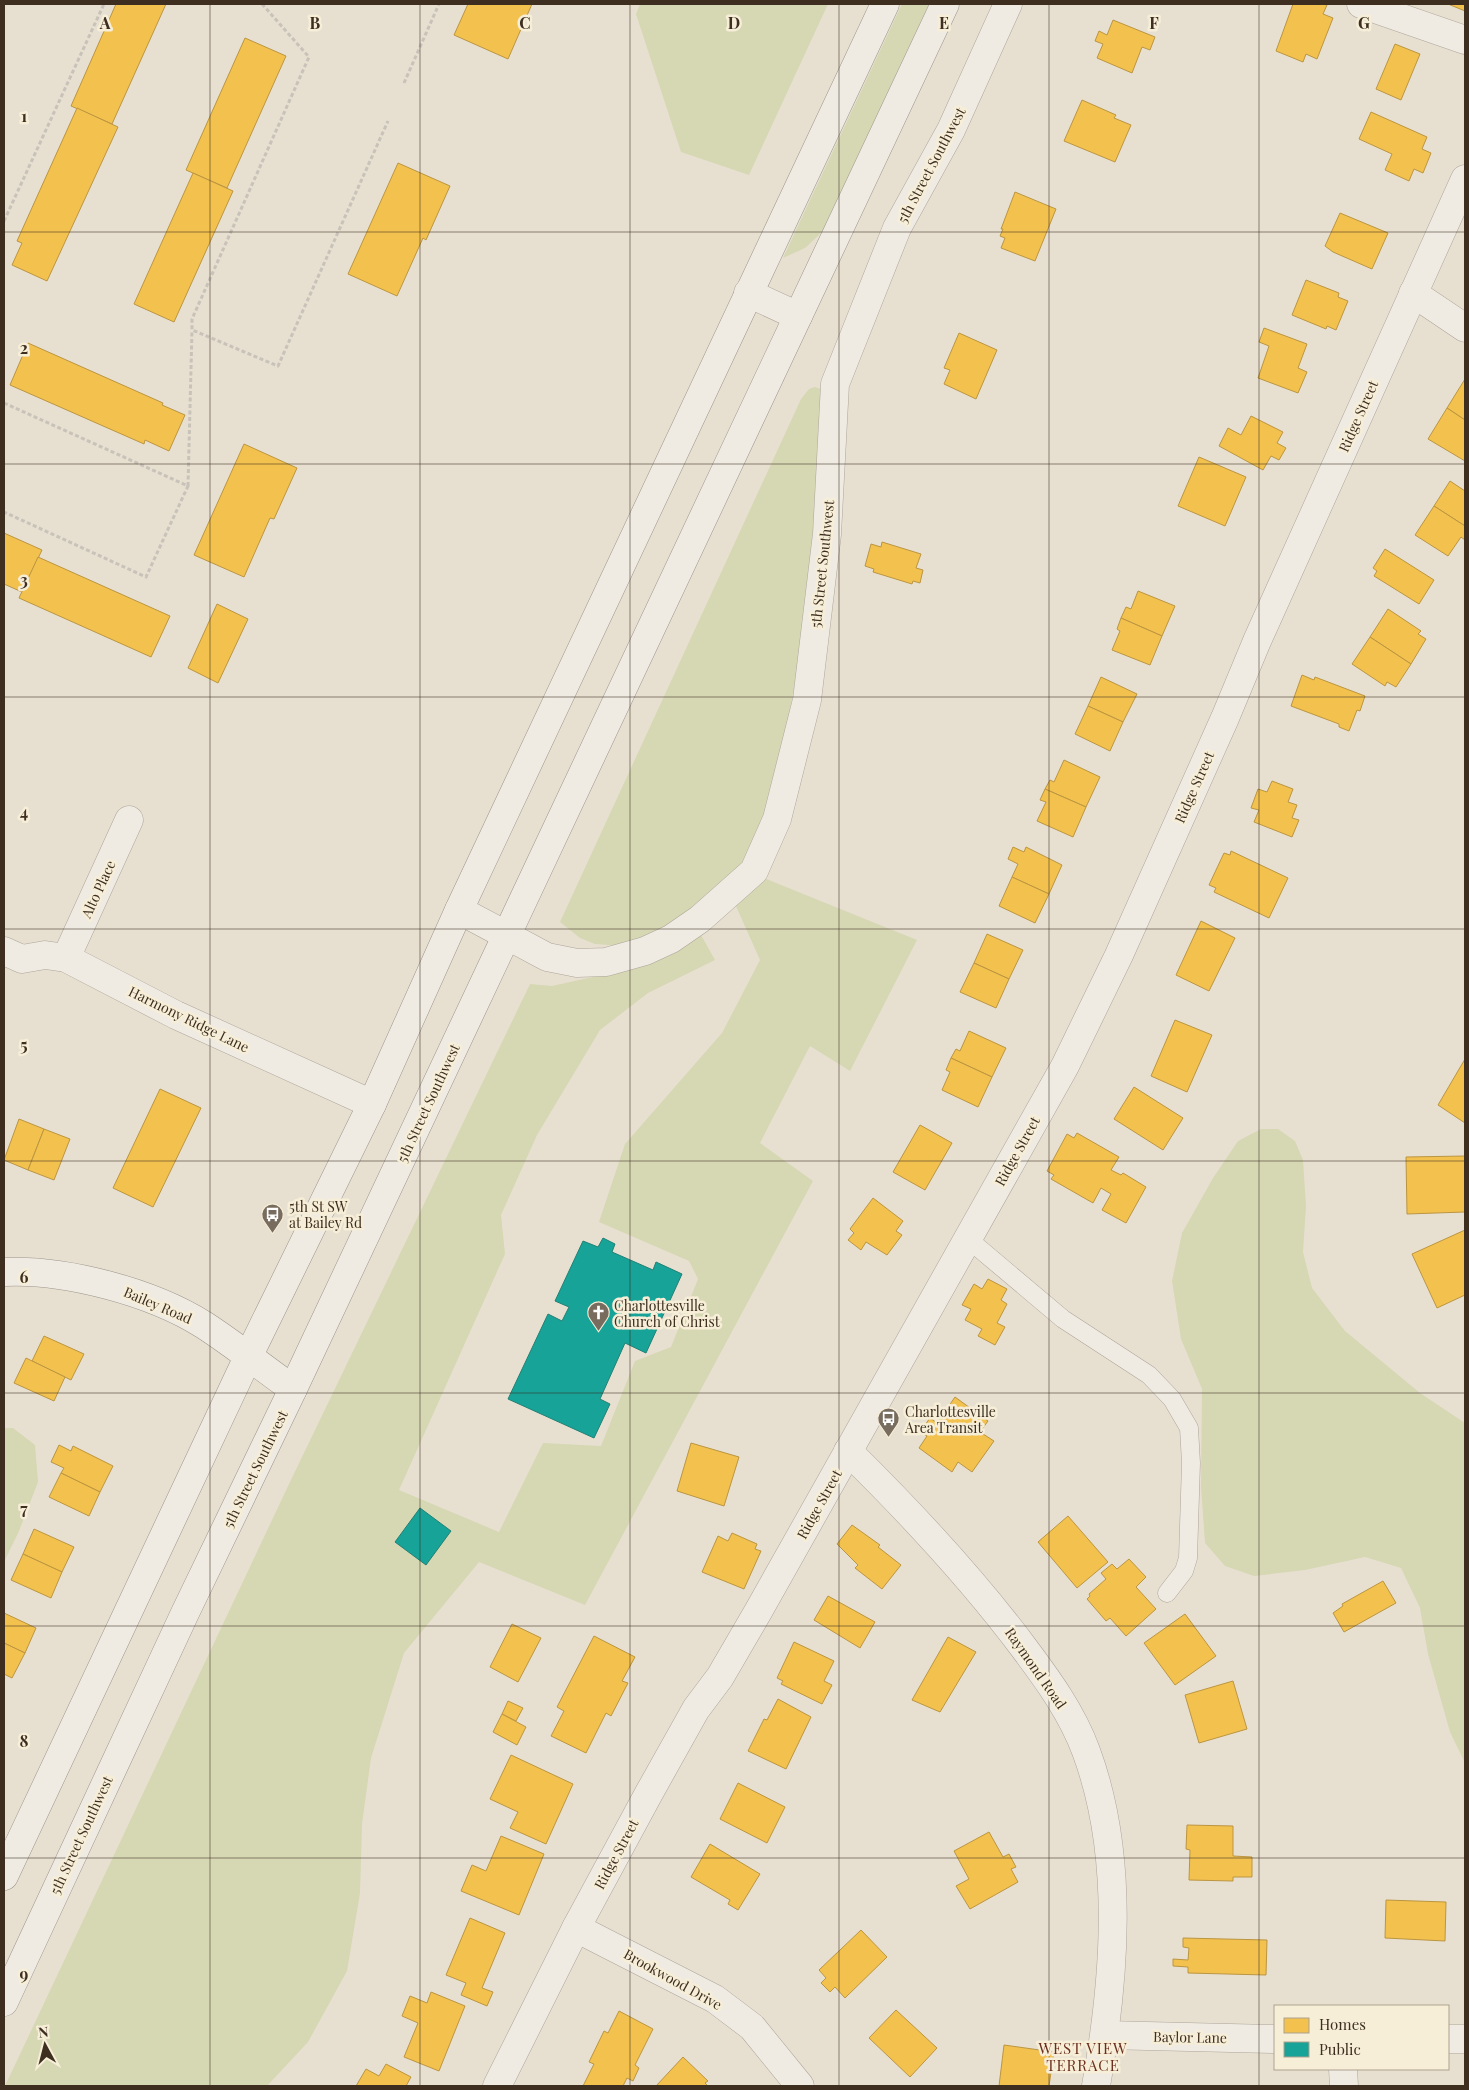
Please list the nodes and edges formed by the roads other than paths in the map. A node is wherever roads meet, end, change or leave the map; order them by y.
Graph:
1 (884, 4) edge
2 (945, 4) edge
3 (1008, 4) edge
4 (1361, 4) edge
5 (1465, 40) edge
6 (1465, 179) edge
7 (748, 293) junction
8 (1413, 293) junction
9 (798, 316) junction
10 (1465, 328) edge
11 (130, 820) dead end
12 (459, 910) junction
13 (506, 936) junction
14 (4, 951) edge
15 (66, 958) junction
16 (372, 1104) junction
17 (968, 1239) junction
18 (4, 1272) edge
19 (248, 1358) junction
20 (293, 1389) junction
21 (848, 1451) junction
22 (1167, 1593) dead end
23 (4, 1876) edge
24 (576, 1928) junction
25 (4, 2002) edge
26 (1105, 2035) junction
27 (1274, 2039) edge
28 (1449, 2039) edge
29 (1465, 2039) edge
30 (1343, 2070) edge
31 (497, 2086) edge
32 (800, 2086) edge
33 (1096, 2086) edge
34 (1344, 2086) edge

1 - 7 street
2 - 9 street, 5th Street Southwest
3 - 13 street, 5th Street Southwest
4 - 5 street
6 - 8 street, Ridge Street
7 - 9 street
7 - 12 street
8 - 10 street
8 - 17 street, Ridge Street
9 - 13 street, 5th Street Southwest
11 - 15 street, Alto Place
12 - 13 street, 5th Street Southwest
12 - 16 street
13 - 20 street, 5th Street Southwest
14 - 15 street, Harmony Ridge Lane
15 - 16 street, Harmony Ridge Lane
16 - 19 street
17 - 21 street, Ridge Street
17 - 22 lane
18 - 19 street, Bailey Road
19 - 20 street, Bailey Road
19 - 23 street
20 - 25 street, 5th Street Southwest
21 - 24 street, Ridge Street
21 - 26 street, Raymond Road
24 - 31 street, Ridge Street
24 - 32 street, Brookwood Drive
26 - 27 street, Baylor Lane
26 - 33 street, Raymond Road
28 - 29 street
30 - 34 street

